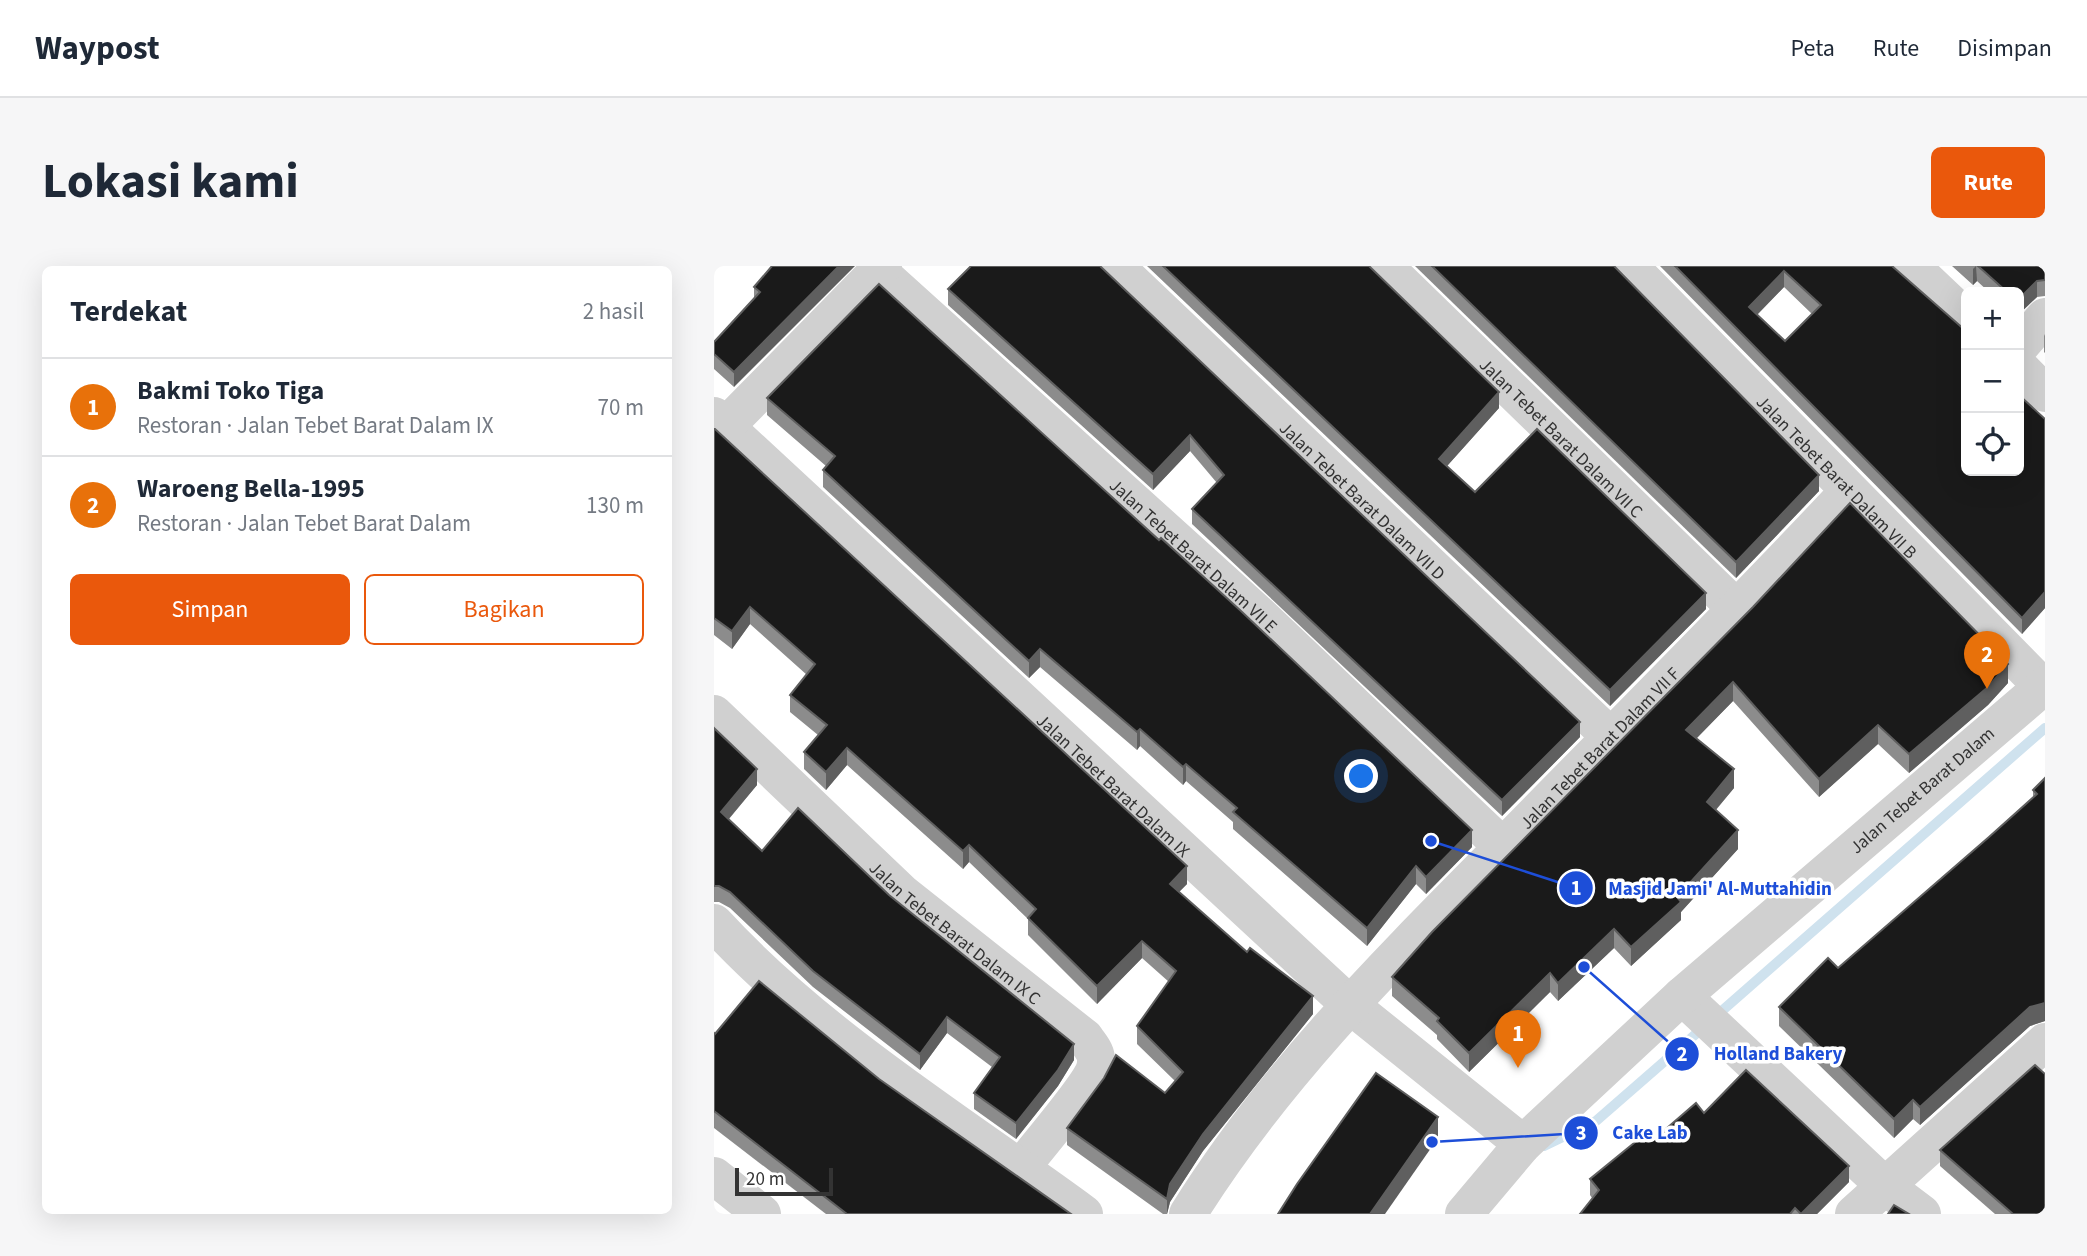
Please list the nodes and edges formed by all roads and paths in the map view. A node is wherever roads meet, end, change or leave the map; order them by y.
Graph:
1 (1115, 266) edge
2 (1384, 266) edge
3 (1629, 266) edge
4 (1911, 266) edge
5 (880, 269) edge
6 (1961, 313) edge
7 (2045, 317) edge
8 (2024, 340) edge
9 (2024, 372) edge
10 (2045, 393) edge
11 (720, 422) edge
12 (1849, 491) junction
13 (1738, 610) junction
14 (2044, 686) edge
15 (714, 714) edge
16 (1611, 737) junction
17 (1503, 846) junction
18 (714, 923) edge
19 (1350, 1005) junction
20 (1703, 1016) junction
21 (2040, 1056) edge
22 (1509, 1160) junction
23 (1021, 1168) junction
24 (714, 1176) edge
25 (1885, 1186) junction
26 (762, 1214) edge
27 (1084, 1214) edge
28 (1188, 1214) edge
29 (1464, 1214) edge
30 (1854, 1214) edge
31 (1922, 1214) edge

1 - 16 street, Jalan Tebet Barat Dalam VII D
2 - 13 street, Jalan Tebet Barat Dalam VII C
3 - 12 street, Jalan Tebet Barat Dalam VII B
4 - 6 street
5 - 11 street
5 - 17 street, Jalan Tebet Barat Dalam VII E
7 - 8 street
9 - 10 street
11 - 19 street, Jalan Tebet Barat Dalam IX
12 - 13 street, Jalan Tebet Barat Dalam VII F
12 - 14 street, Jalan Tebet Barat Dalam VII B
13 - 16 street, Jalan Tebet Barat Dalam VII F
14 - 20 street, Jalan Tebet Barat Dalam
15 - 23 street, Jalan Tebet Barat Dalam IX C
16 - 17 street, Jalan Tebet Barat Dalam VII F
17 - 19 street, Jalan Tebet Barat Dalam VII F
18 - 23 street
19 - 22 street, Jalan Tebet Barat Dalam IX
19 - 28 street, Jalan Tebet Barat Dalam VII F
20 - 22 street, Jalan Tebet Barat Dalam
20 - 25 street
21 - 25 street
22 - 29 street, Jalan Tebet Barat Dalam
23 - 27 street
24 - 26 street
25 - 30 street
25 - 31 street

